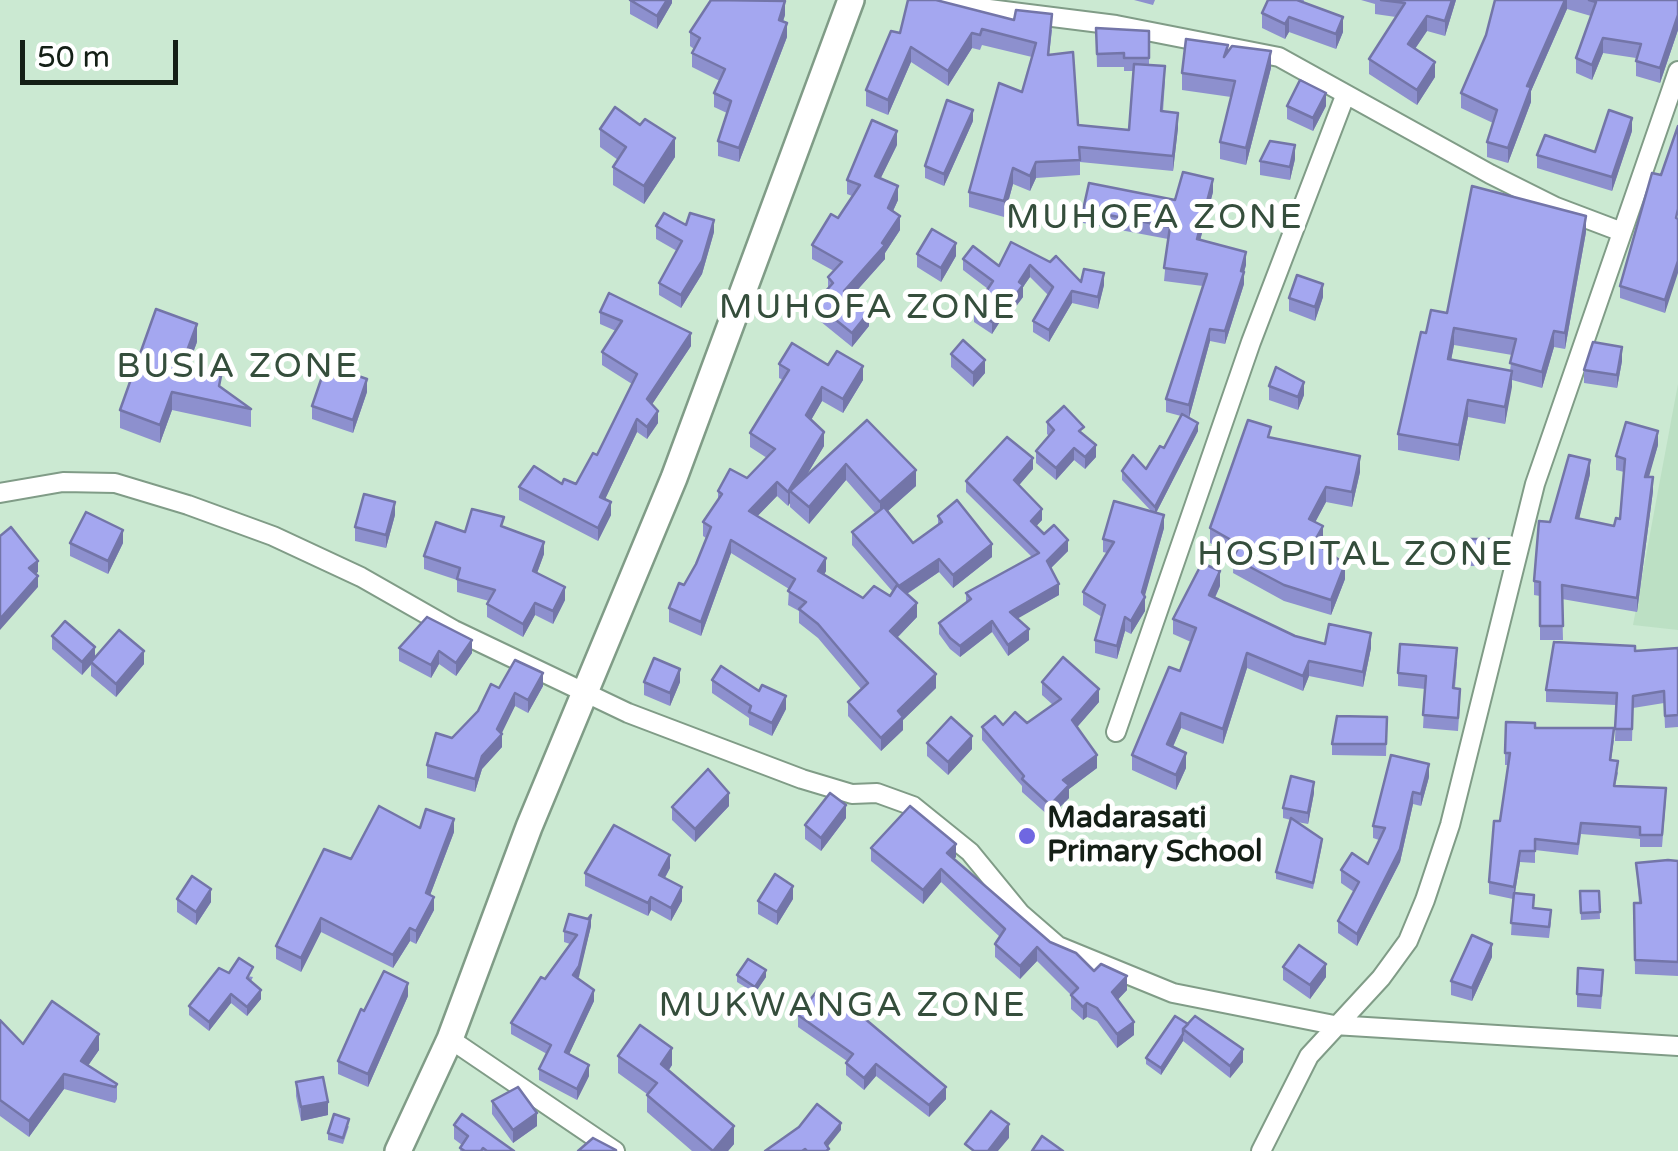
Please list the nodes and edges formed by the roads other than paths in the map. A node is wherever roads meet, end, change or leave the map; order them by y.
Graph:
1 (850, 0) edge
2 (918, 0) edge
3 (1678, 71) edge
4 (1345, 96) junction
5 (1622, 232) junction
6 (0, 494) edge
7 (586, 692) junction
8 (1116, 732) dead end
9 (1334, 1026) junction
10 (450, 1039) junction
11 (1678, 1046) edge
12 (398, 1151) edge
13 (615, 1151) edge
14 (1262, 1151) edge

1 - 7 main road
2 - 4 street
3 - 5 street
4 - 5 street
4 - 8 street
5 - 9 street
6 - 7 street
7 - 9 street
7 - 10 main road
9 - 11 street
9 - 14 street
10 - 12 main road
10 - 13 street

